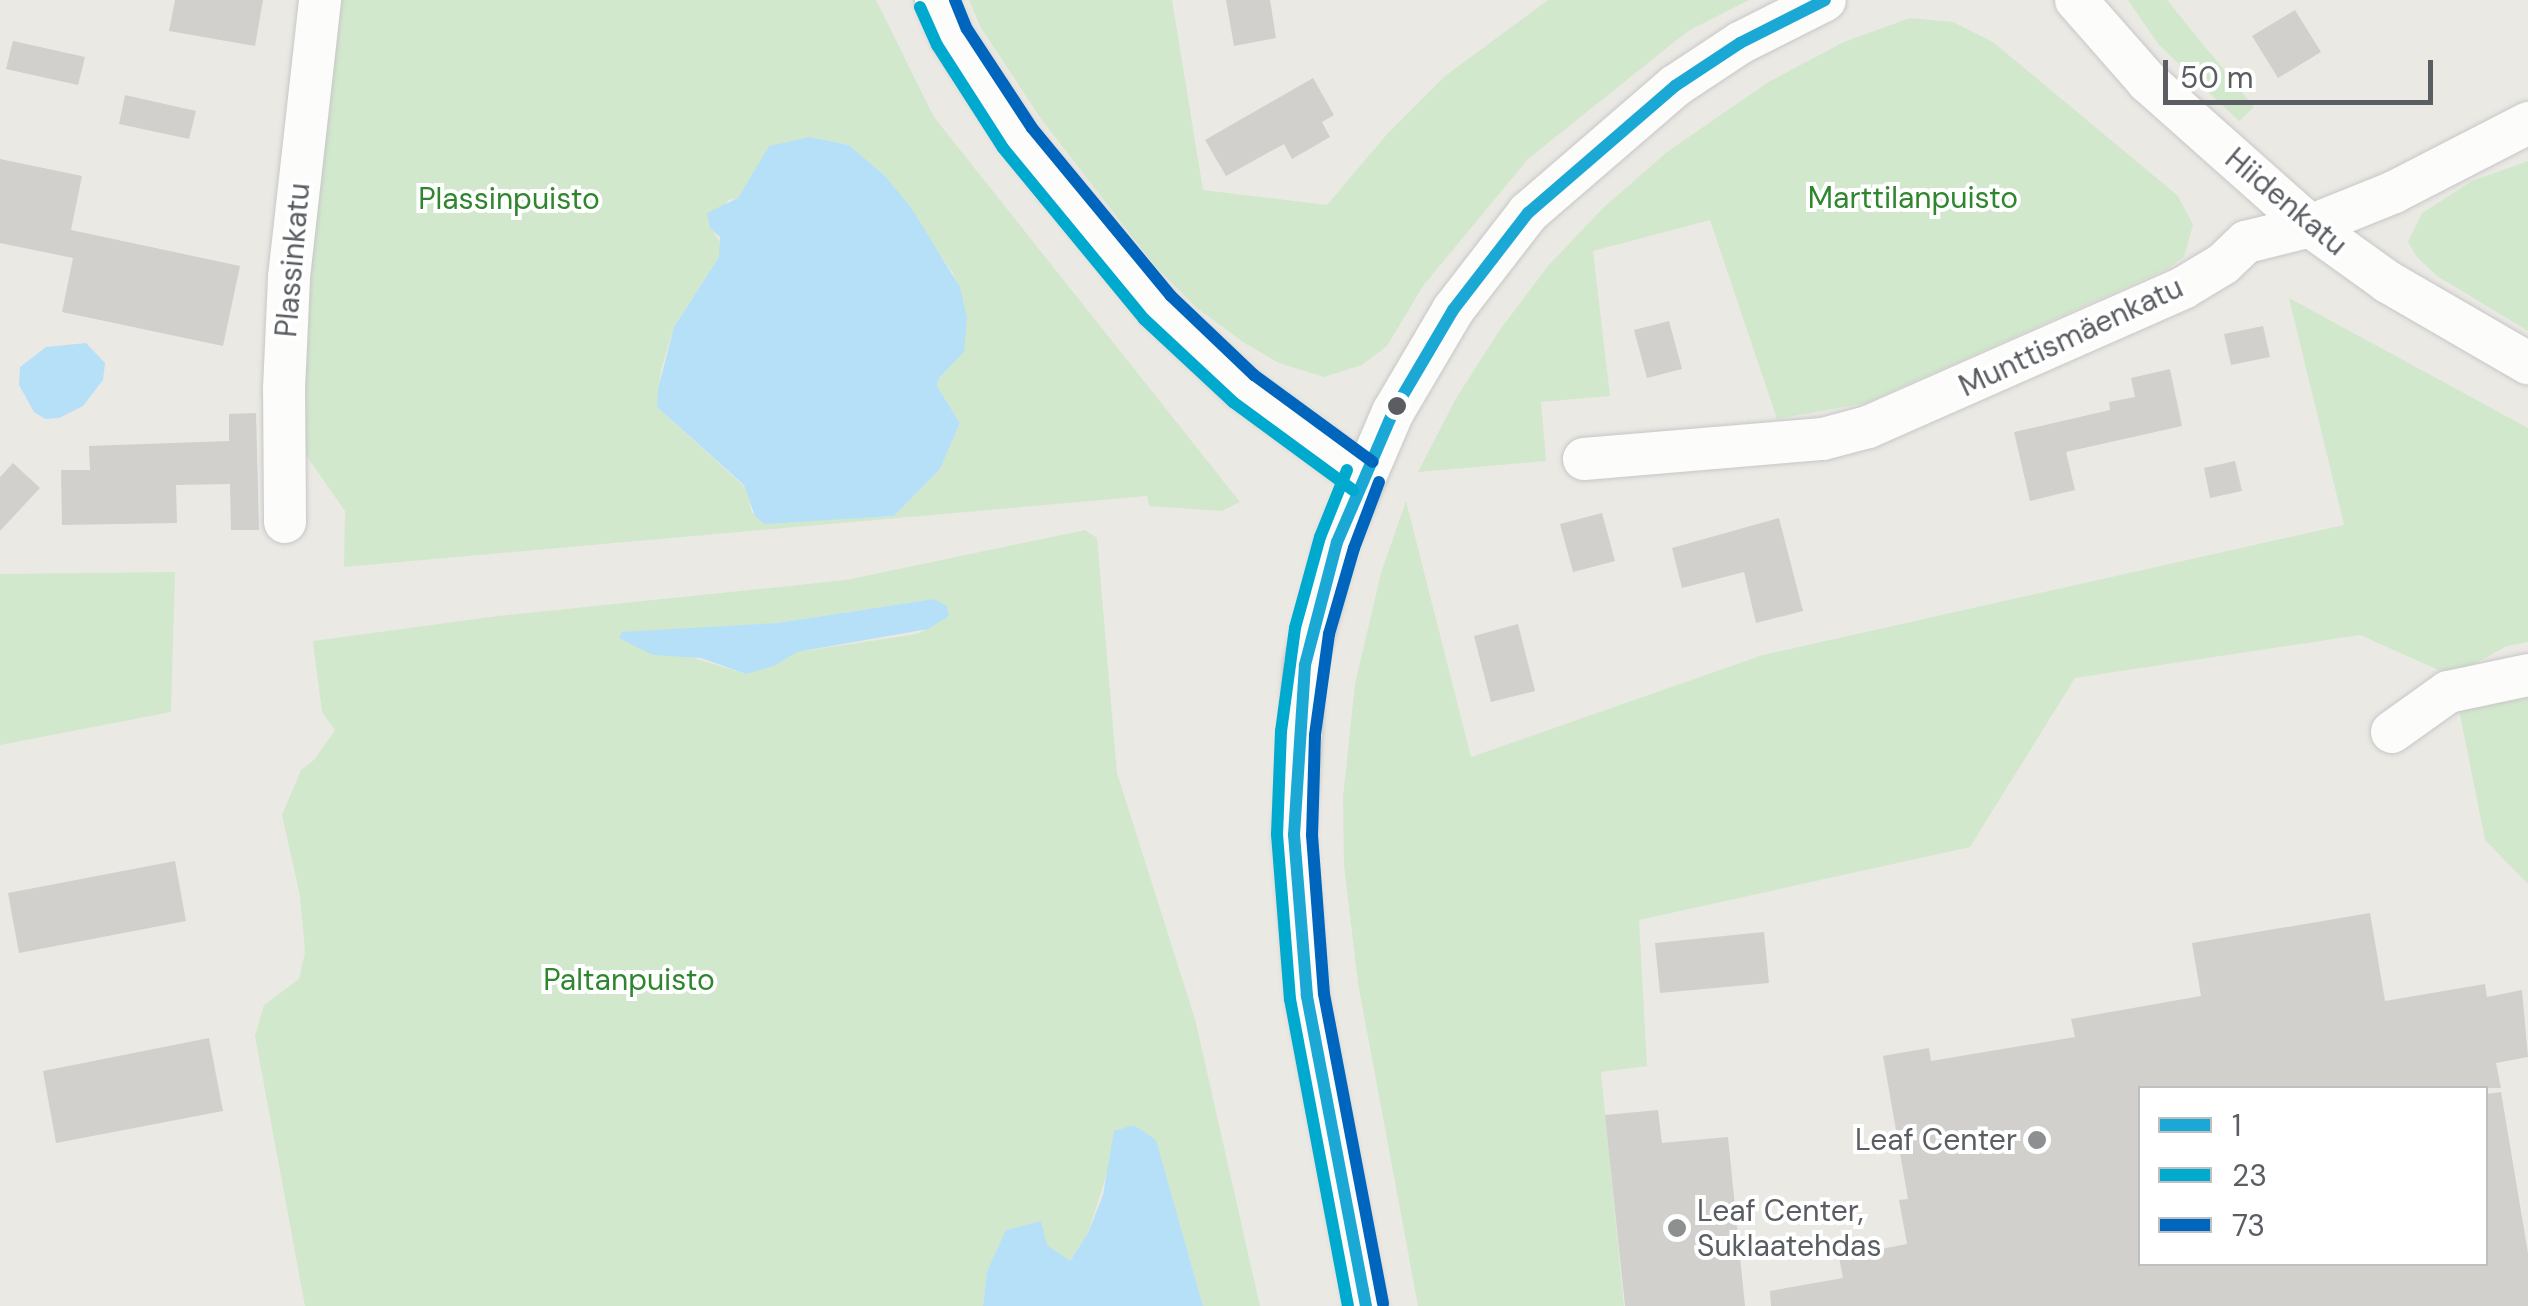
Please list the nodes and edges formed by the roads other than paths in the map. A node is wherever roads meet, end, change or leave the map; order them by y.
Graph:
1 (320, 0) edge
2 (936, 0) edge
3 (1825, 0) edge
4 (2076, 0) edge
5 (2528, 123) edge
6 (2310, 226) junction
7 (2528, 364) edge
8 (1584, 459) dead end
9 (1363, 476) junction
10 (286, 522) dead end
11 (2528, 675) edge
12 (2392, 732) dead end
13 (1366, 1306) edge

1 - 10 street, Plassinkatu
2 - 9 street
3 - 9 street
4 - 6 street, Hiidenkatu
5 - 6 street, Munttismäenkatu
6 - 7 street, Hiidenkatu
6 - 8 street, Munttismäenkatu
9 - 13 street
11 - 12 street

